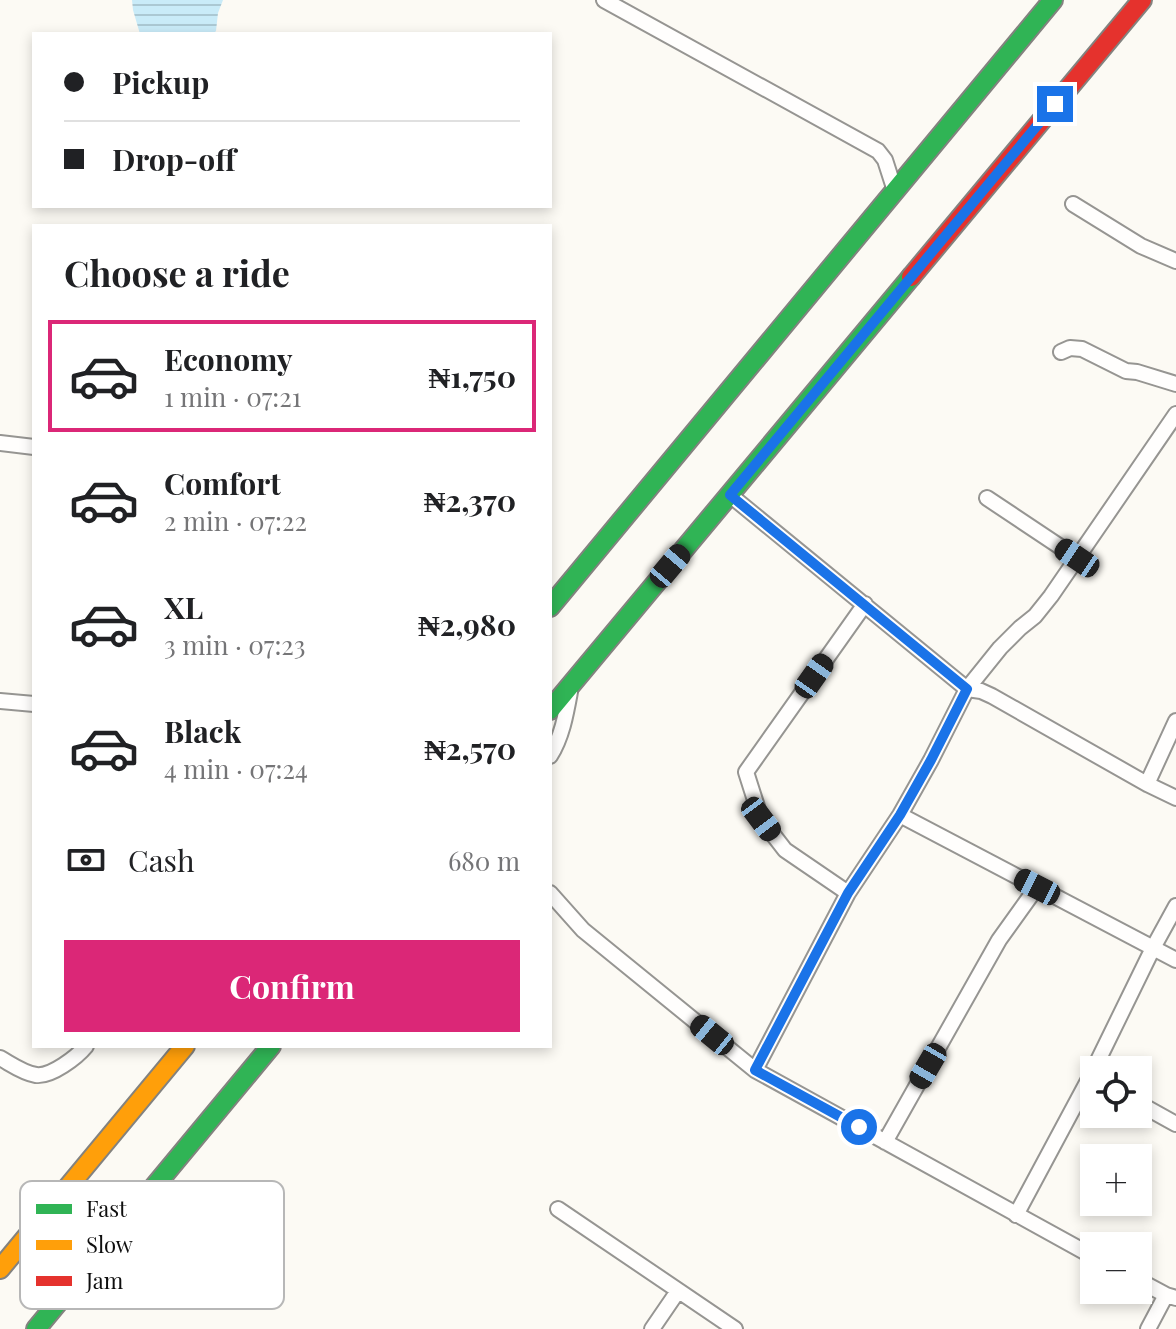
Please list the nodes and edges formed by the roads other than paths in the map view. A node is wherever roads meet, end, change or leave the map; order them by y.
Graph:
1 (604, 0) edge
2 (1053, 0) edge
3 (1142, 0) edge
4 (895, 191) junction
5 (1073, 204) dead end
6 (1176, 261) edge
7 (1061, 352) dead end
8 (1176, 384) edge
9 (1176, 414) edge
10 (0, 443) edge
11 (32, 447) edge
12 (730, 495) junction
13 (987, 498) dead end
14 (1077, 558) junction
15 (865, 604) junction
16 (552, 605) edge
17 (572, 684) junction
18 (967, 689) junction
19 (0, 701) edge
20 (32, 704) edge
21 (552, 708) edge
22 (1176, 721) edge
23 (552, 753) edge
24 (1147, 784) junction
25 (1176, 798) edge
26 (900, 815) junction
27 (1037, 887) junction
28 (848, 893) junction
29 (552, 895) edge
30 (1176, 906) edge
31 (1153, 948) junction
32 (1176, 960) edge
33 (84, 1048) edge
34 (183, 1048) edge
35 (269, 1048) edge
36 (1102, 1056) edge
37 (0, 1058) edge
38 (755, 1070) junction
39 (1080, 1100) edge
40 (1152, 1111) edge
41 (1176, 1124) edge
42 (885, 1142) junction
43 (73, 1181) edge
44 (159, 1181) edge
45 (558, 1209) dead end
46 (1016, 1215) junction
47 (20, 1245) edge
48 (1080, 1249) edge
49 (0, 1269) edge
50 (1152, 1287) edge
51 (678, 1291) junction
52 (1171, 1297) edge
53 (53, 1309) edge
54 (36, 1329) edge
55 (652, 1329) edge
56 (735, 1329) edge
57 (1148, 1329) edge

1 - 4 street
2 - 4 highway
3 - 12 highway
4 - 16 highway
5 - 6 street
7 - 8 street
9 - 14 street
10 - 11 street
12 - 15 street
12 - 17 highway
13 - 14 street
14 - 18 street
15 - 18 street
15 - 28 street
17 - 21 highway
17 - 23 street
18 - 24 street
18 - 26 street
19 - 20 street
22 - 24 street
24 - 25 street
26 - 27 street
26 - 28 street
27 - 31 street
27 - 42 street
28 - 38 street
29 - 38 street
30 - 31 street
31 - 32 street
31 - 36 street
33 - 37 street
34 - 43 highway
35 - 44 highway
38 - 42 street
39 - 46 street
40 - 41 street
42 - 46 street
45 - 51 street
46 - 48 street
47 - 49 highway
50 - 52 street
51 - 55 street
51 - 56 street
52 - 57 street
53 - 54 highway

